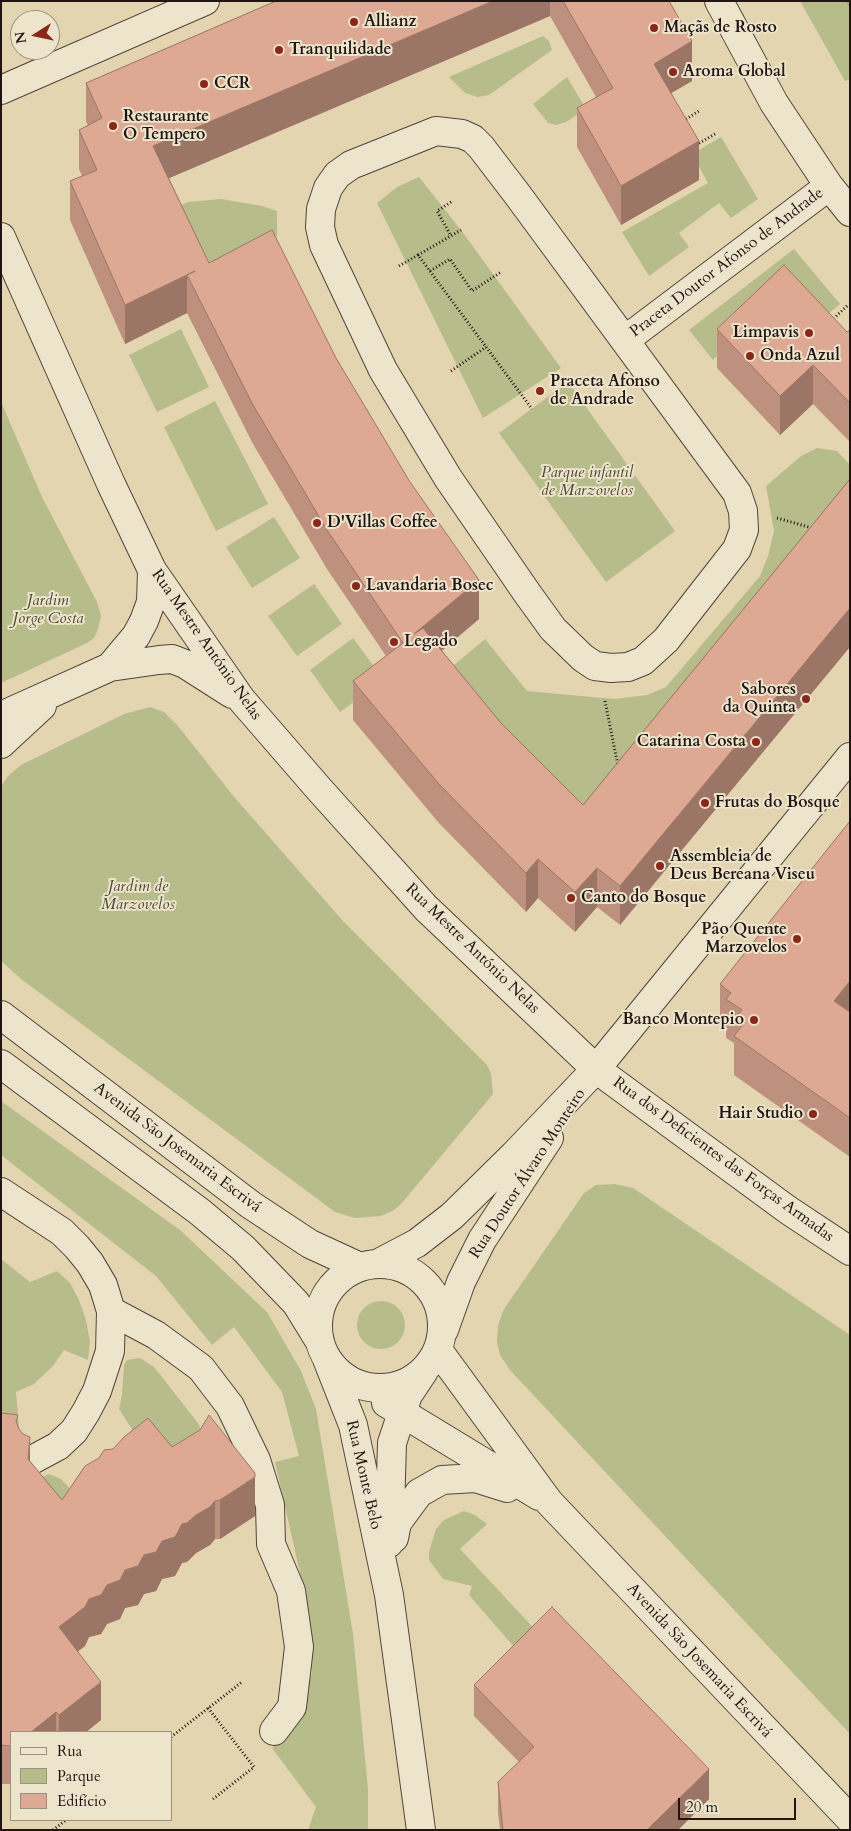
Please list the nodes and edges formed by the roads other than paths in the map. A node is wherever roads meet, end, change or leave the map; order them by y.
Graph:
1 (204, 1) edge
2 (719, 1) edge
3 (1, 90) edge
4 (829, 186) junction
5 (850, 212) edge
6 (1, 237) edge
7 (624, 340) junction
8 (152, 570) junction
9 (174, 603) junction
10 (159, 660) junction
11 (110, 667) junction
12 (63, 688) junction
13 (241, 699) junction
14 (1, 716) edge
15 (1, 744) edge
16 (850, 757) edge
17 (1, 1015) edge
18 (1, 1064) edge
19 (596, 1069) junction
20 (1, 1192) edge
21 (850, 1251) edge
22 (369, 1265) junction
23 (111, 1311) junction
24 (437, 1350) junction
25 (323, 1351) junction
26 (353, 1382) junction
27 (401, 1413) junction
28 (32, 1460) edge
29 (549, 1502) junction
30 (390, 1558) junction
31 (389, 1594) junction
32 (274, 1731) dead end
33 (850, 1819) edge
34 (421, 1830) edge

1 - 3 street
2 - 4 street
4 - 5 street
4 - 7 street, Praceta Doutor Afonso de Andrade
6 - 8 street, Rua Mestre António Nelas
7 - 7 street, Praceta Doutor Afonso de Andrade
8 - 9 street, Rua Mestre António Nelas
8 - 11 street
9 - 10 street
9 - 13 street, Rua Mestre António Nelas
10 - 11 street
10 - 13 street
11 - 12 street
12 - 14 street
12 - 15 street
13 - 19 street, Rua Mestre António Nelas
16 - 19 street, Rua Doutor Álvaro Monteiro
17 - 22 street, Avenida São Josemaria Escrivá
18 - 25 street
19 - 21 street, Rua dos Deficientes das Forças Armadas
19 - 22 street, Rua Doutor Álvaro Monteiro
19 - 24 street, Rua Doutor Álvaro Monteiro
20 - 23 street
22 - 24 street
22 - 25 street
23 - 28 street
23 - 32 street
24 - 26 street
24 - 27 street, Rua Monte Belo
24 - 29 street, Avenida São Josemaria Escrivá
25 - 26 street
25 - 31 street, Rua Monte Belo
26 - 27 street, Avenida São Josemaria Escrivá
27 - 29 street, Avenida São Josemaria Escrivá
27 - 30 street, Rua Monte Belo
29 - 30 street, Rua Monte Belo
29 - 33 street, Avenida São Josemaria Escrivá
30 - 31 street, Rua Monte Belo
31 - 34 street, Rua Monte Belo

